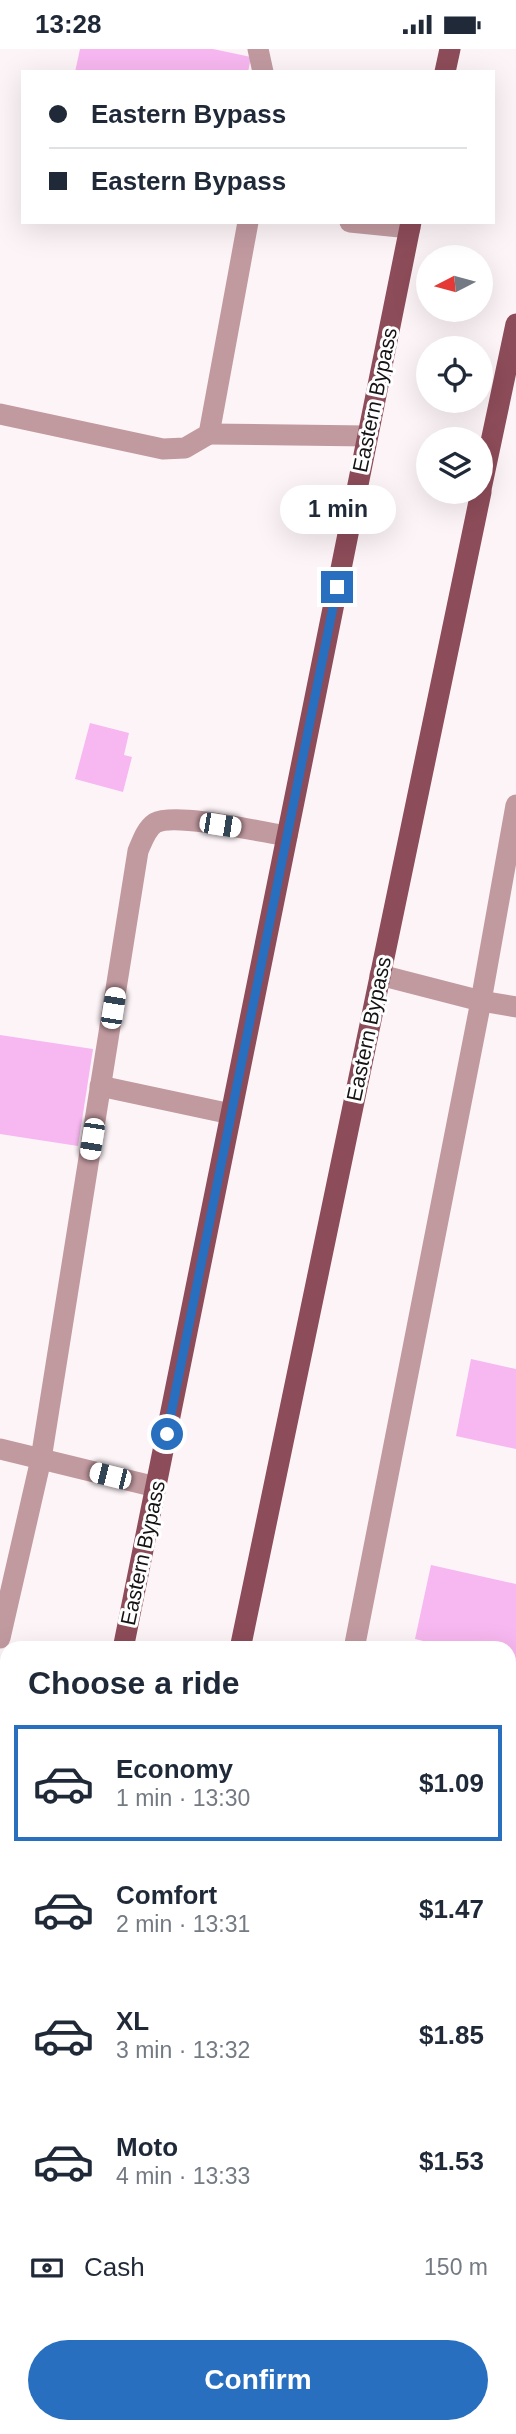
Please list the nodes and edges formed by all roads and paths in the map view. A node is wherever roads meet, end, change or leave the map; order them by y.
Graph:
1 (258, 49) edge
2 (450, 49) edge
3 (263, 70) edge
4 (445, 70) edge
5 (248, 224) edge
6 (391, 224) edge
7 (411, 225) edge
8 (516, 324) edge
9 (0, 414) edge
10 (209, 434) junction
11 (493, 434) edge
12 (367, 436) junction
13 (478, 504) edge
14 (516, 805) edge
15 (287, 836) junction
16 (380, 975) junction
17 (481, 1001) junction
18 (516, 1007) edge
19 (100, 1086) junction
20 (231, 1114) junction
21 (0, 1449) edge
22 (41, 1459) junction
23 (156, 1487) junction
24 (0, 1637) edge
25 (125, 1641) edge
26 (242, 1641) edge
27 (356, 1641) edge

1 - 3 street
2 - 4 main road
5 - 10 street
6 - 7 street
7 - 12 main road, Eastern Bypass
8 - 11 main road, Eastern Bypass
9 - 10 street
10 - 12 street
12 - 15 main road, Eastern Bypass
13 - 16 main road, Eastern Bypass
14 - 17 street
15 - 19 street
15 - 20 main road, Eastern Bypass
16 - 17 street
16 - 26 main road, Eastern Bypass
17 - 18 street
17 - 27 street
19 - 20 street
19 - 22 street
20 - 23 main road, Eastern Bypass
21 - 22 street
22 - 23 street
22 - 24 street
23 - 25 main road, Eastern Bypass

